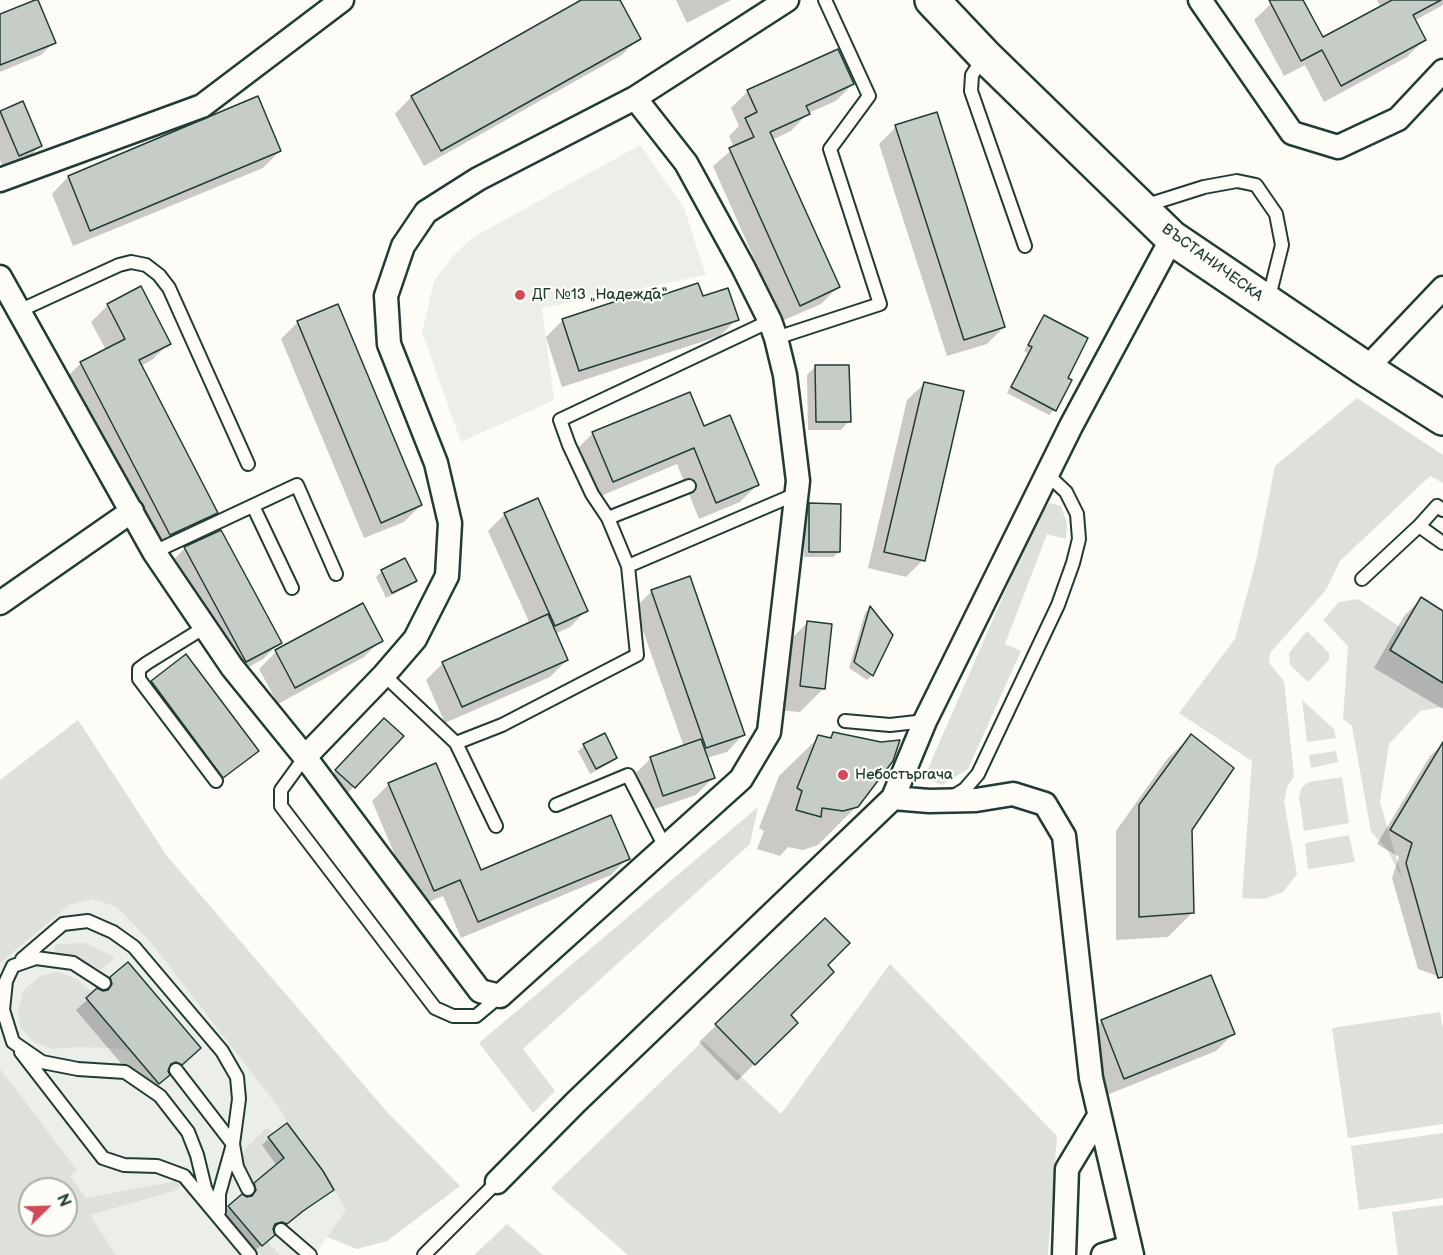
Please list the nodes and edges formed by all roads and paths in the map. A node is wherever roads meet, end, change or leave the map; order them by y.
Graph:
1 (342, 0) edge
2 (787, 0) edge
3 (825, 0) edge
4 (932, 0) edge
5 (1200, 0) edge
6 (985, 56) junction
7 (1443, 71) edge
8 (635, 98) junction
9 (0, 180) edge
10 (1140, 207) junction
11 (1172, 238) junction
12 (1025, 246) dead end
13 (0, 277) edge
14 (1443, 288) edge
15 (1268, 303) junction
16 (21, 310) junction
17 (773, 329) junction
18 (1366, 369) junction
19 (1443, 418) edge
20 (248, 464) dead end
21 (1047, 474) junction
22 (689, 486) dead end
23 (796, 494) junction
24 (253, 506) junction
25 (1443, 510) edge
26 (132, 511) junction
27 (608, 518) junction
28 (1419, 526) junction
29 (1443, 543) edge
30 (154, 552) junction
31 (628, 566) junction
32 (336, 573) dead end
33 (1362, 579) dead end
34 (291, 588) dead end
35 (0, 603) edge
36 (205, 627) junction
37 (384, 675) junction
38 (845, 721) dead end
39 (926, 721) junction
40 (456, 744) junction
41 (305, 757) junction
42 (216, 781) dead end
43 (892, 798) junction
44 (946, 801) junction
45 (556, 805) dead end
46 (496, 826) dead end
47 (665, 847) junction
48 (13, 966) junction
49 (104, 983) dead end
50 (500, 996) junction
51 (13, 1042) junction
52 (176, 1070) dead end
53 (1099, 1116) junction
54 (233, 1144) junction
55 (497, 1182) joint
56 (248, 1189) dead end
57 (219, 1218) junction
58 (281, 1230) dead end
59 (1130, 1251) edge
60 (250, 1255) edge
61 (310, 1255) edge
62 (424, 1255) edge
63 (1064, 1255) edge
64 (1103, 1255) edge

1 - 9 street
2 - 8 street
3 - 17 lane
4 - 6 main road, ВЪСТАНИЧЕСКА
5 - 7 street
6 - 10 main road, ВЪСТАНИЧЕСКА
6 - 12 lane
8 - 17 street
8 - 37 street
10 - 11 main road, ВЪСТАНИЧЕСКА
10 - 15 lane
11 - 15 main road, ВЪСТАНИЧЕСКА
11 - 21 street
13 - 16 street
14 - 18 street
15 - 18 main road, ВЪСТАНИЧЕСКА
16 - 20 lane
16 - 26 street
17 - 23 street
17 - 27 lane
18 - 19 main road, ВЪСТАНИЧЕСКА
21 - 39 street
21 - 44 lane
22 - 27 lane
23 - 31 lane
23 - 47 street
24 - 30 lane
24 - 32 lane
24 - 34 lane
25 - 28 lane
26 - 30 street
26 - 35 street
27 - 31 lane
28 - 29 lane
28 - 33 lane
30 - 36 street
31 - 40 lane
36 - 41 street
36 - 42 lane
37 - 40 lane
37 - 41 street
38 - 39 lane
39 - 43 street
40 - 46 lane
41 - 50 street
41 - 50 lane
43 - 44 street
43 - 55 street
44 - 53 street
45 - 47 lane
47 - 50 street
48 - 49 lane
48 - 51 lane
48 - 54 lane
51 - 57 lane
51 - 57 lane
52 - 54 lane
53 - 59 street
53 - 63 street
54 - 56 lane
54 - 57 lane
55 - 62 lane
57 - 60 lane
58 - 61 lane
59 - 64 street

